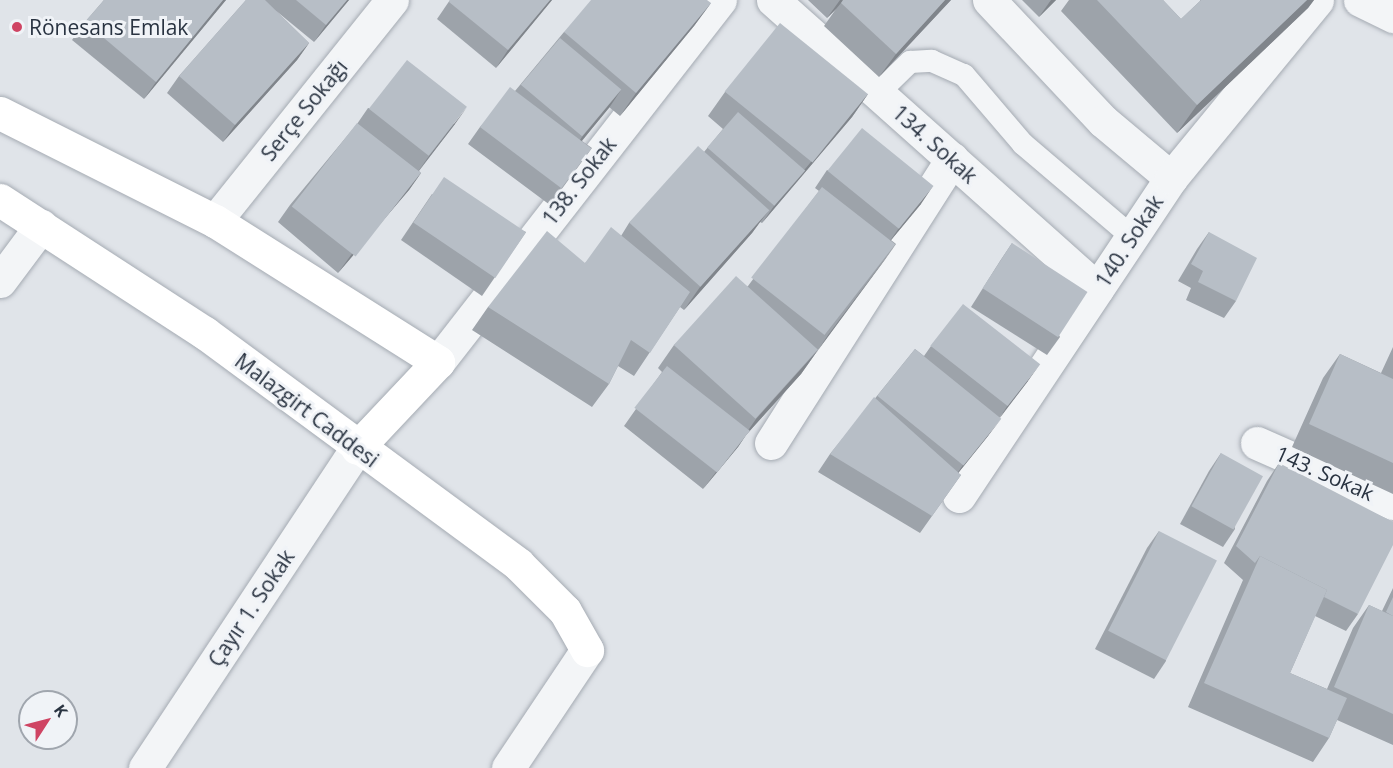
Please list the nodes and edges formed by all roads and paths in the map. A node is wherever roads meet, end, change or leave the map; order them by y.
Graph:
1 (392, 0) edge
2 (720, 0) edge
3 (773, 0) edge
4 (989, 0) edge
5 (1317, 0) edge
6 (1360, 0) edge
7 (1393, 16) edge
8 (878, 93) junction
9 (0, 112) edge
10 (952, 159) junction
11 (1171, 178) junction
12 (0, 200) edge
13 (215, 221) junction
14 (41, 226) junction
15 (1131, 236) junction
16 (0, 281) edge
17 (1097, 289) junction
18 (438, 362) junction
19 (771, 443) dead end
20 (1257, 443) dead end
21 (357, 448) junction
22 (959, 496) edge
23 (1393, 503) edge
24 (586, 650) joint
25 (145, 768) edge
26 (508, 768) edge

1 - 13 street, Serçe Sokağı
2 - 18 street, 138. Sokak
3 - 8 street, 134. Sokak
4 - 11 street
5 - 11 street, 140. Sokak
6 - 7 street
8 - 10 street, 134. Sokak
8 - 15 lane
9 - 13 main road
10 - 17 street, 134. Sokak
10 - 19 street
11 - 15 street, 140. Sokak
12 - 14 main road, Malazgirt Caddesi
13 - 18 main road
14 - 16 street
14 - 21 main road, Malazgirt Caddesi
15 - 17 street, 140. Sokak
17 - 22 street, 140. Sokak
18 - 21 main road
20 - 23 street, 143. Sokak
21 - 24 main road, Malazgirt Caddesi
21 - 25 street, Çayır 1. Sokak
24 - 26 street

